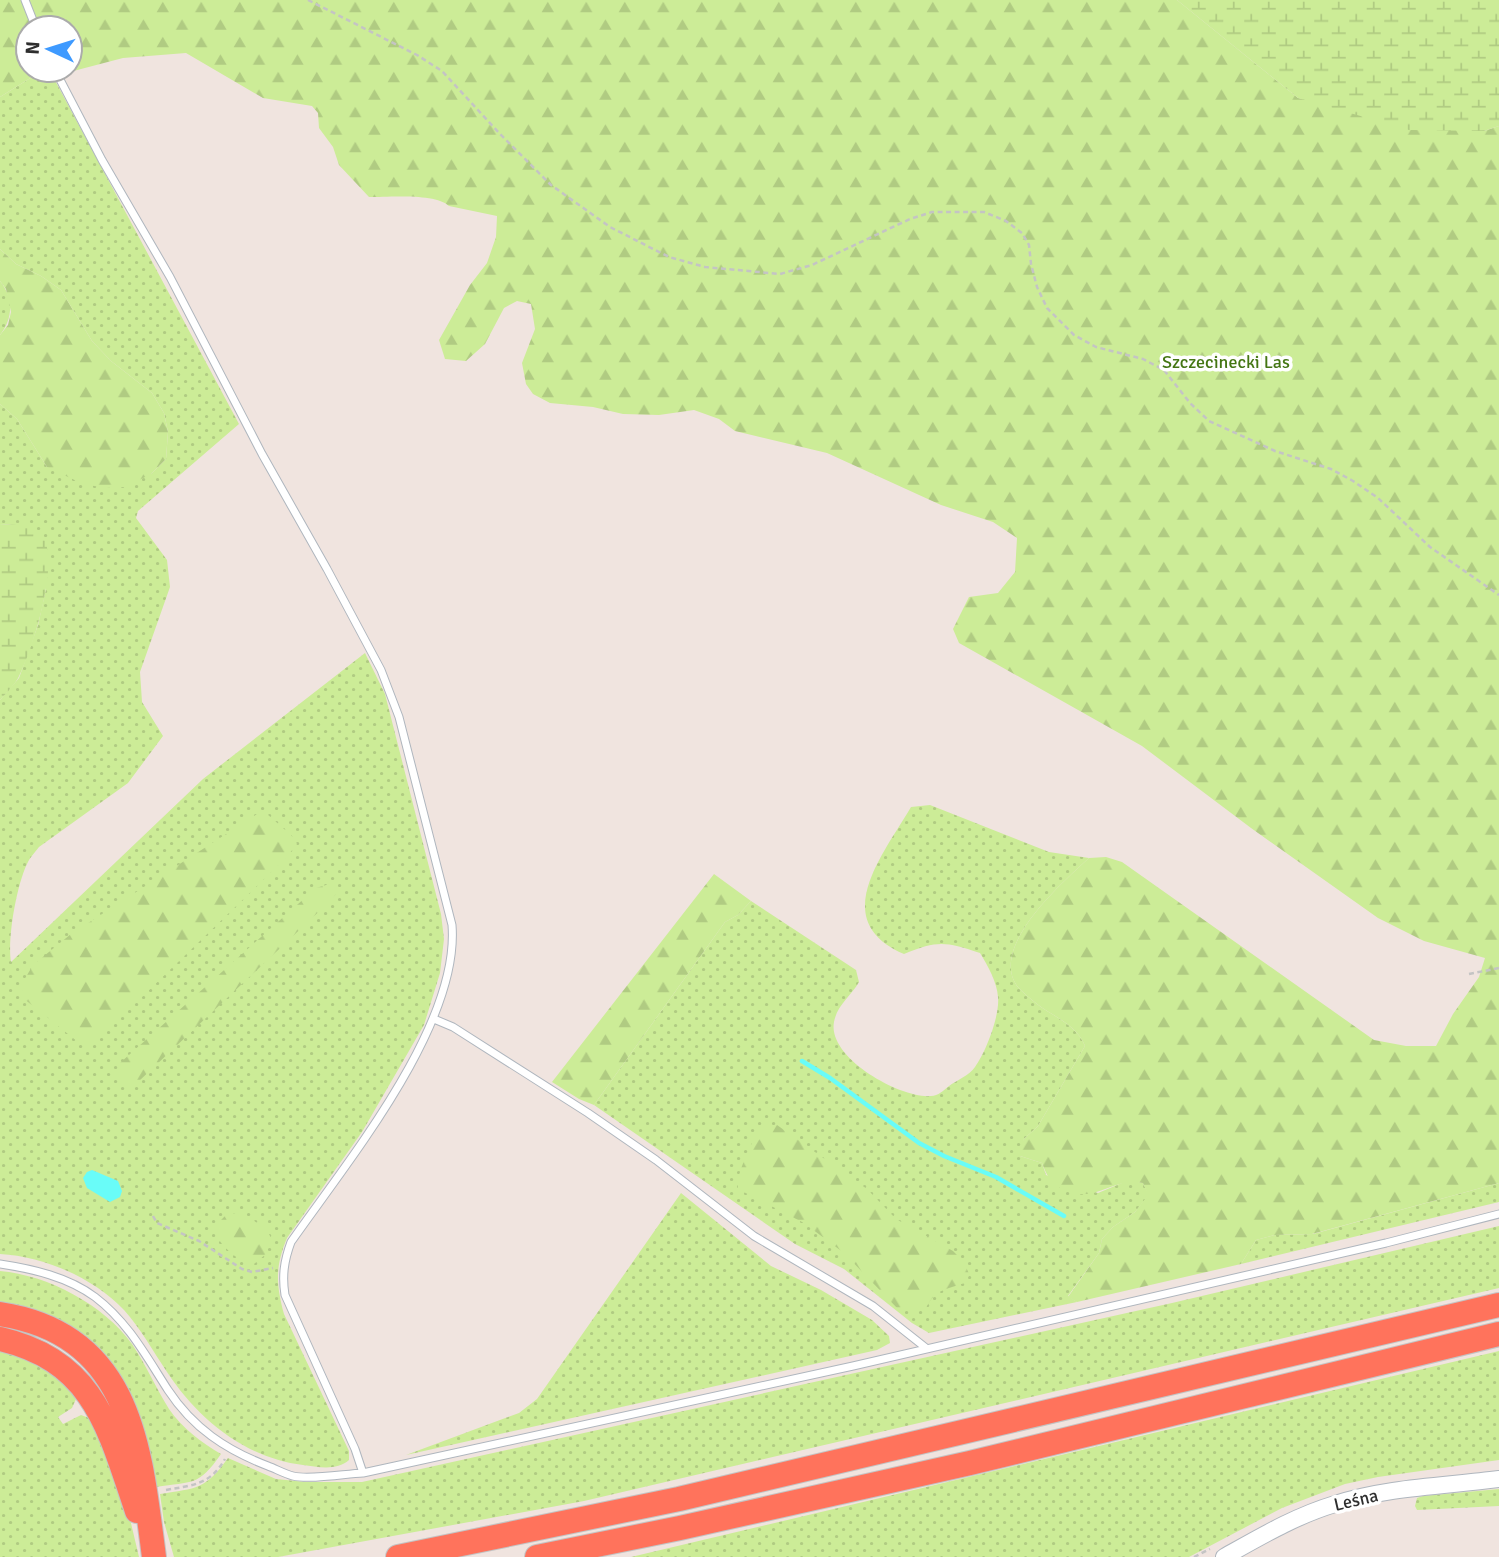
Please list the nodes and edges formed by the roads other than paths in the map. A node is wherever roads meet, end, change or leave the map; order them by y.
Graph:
1 (62, 84) edge
2 (434, 1019) junction
3 (1499, 1214) edge
4 (0, 1264) edge
5 (1499, 1305) edge
6 (0, 1314) edge
7 (1499, 1334) edge
8 (0, 1339) edge
9 (926, 1349) junction
10 (363, 1473) junction
11 (1499, 1479) edge
12 (153, 1557) edge
13 (398, 1557) edge
14 (537, 1557) edge
15 (1224, 1557) edge

1 - 2 lane
2 - 9 lane
2 - 10 lane
3 - 9 lane
4 - 10 lane
5 - 13 highway
6 - 12 highway
7 - 14 highway
8 - 12 highway
9 - 10 lane
11 - 15 street, Leśna

